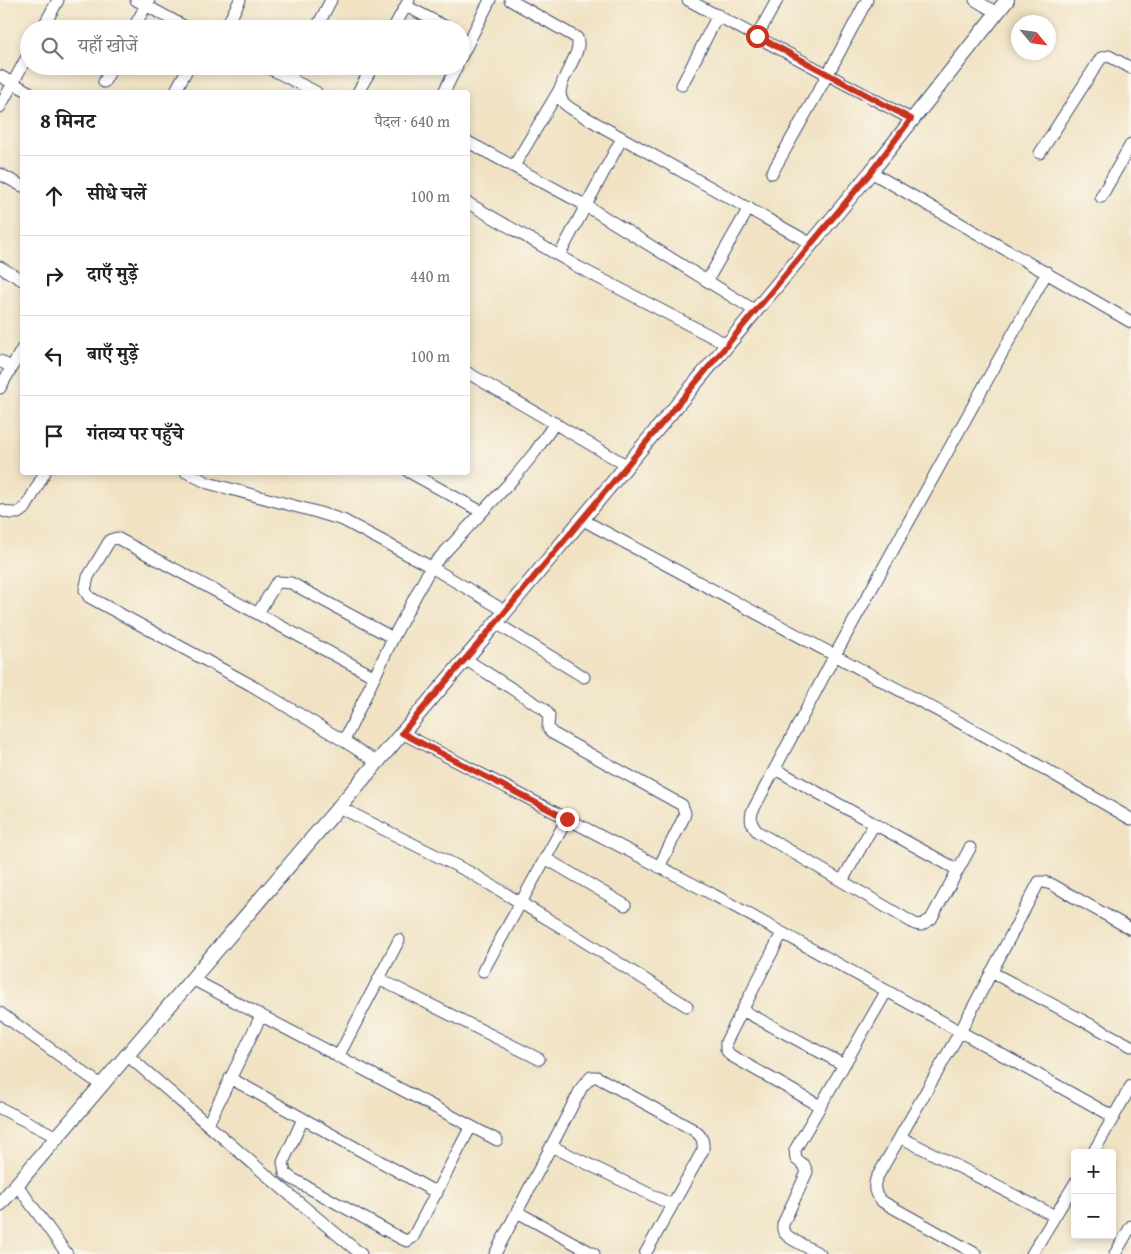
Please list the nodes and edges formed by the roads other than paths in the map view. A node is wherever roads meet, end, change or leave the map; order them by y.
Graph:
1 (58, 0) edge
2 (240, 0) edge
3 (331, 0) edge
4 (490, 0) edge
5 (510, 0) edge
6 (688, 0) edge
7 (777, 0) edge
8 (867, 0) edge
9 (975, 0) edge
10 (1008, 0) edge
11 (144, 2) edge
12 (407, 3) edge
13 (997, 13) junction
14 (718, 15) junction
15 (47, 20) edge
16 (137, 20) edge
17 (174, 20) edge
18 (229, 20) edge
19 (321, 20) edge
20 (398, 20) edge
21 (435, 20) edge
22 (470, 31) edge
23 (757, 36) junction
24 (1131, 68) edge
25 (20, 69) edge
26 (828, 74) junction
27 (108, 75) edge
28 (184, 75) edge
29 (282, 75) edge
30 (292, 75) edge
31 (368, 75) edge
32 (452, 75) edge
33 (0, 76) edge
34 (290, 79) junction
35 (104, 82) dead end
36 (12, 83) junction
37 (682, 85) dead end
38 (561, 87) junction
39 (25, 90) edge
40 (177, 90) edge
41 (312, 90) edge
42 (359, 90) edge
43 (445, 90) edge
44 (0, 107) edge
45 (911, 119) junction
46 (622, 138) junction
47 (470, 143) edge
48 (1131, 144) edge
49 (1040, 153) dead end
50 (514, 166) junction
51 (871, 172) junction
52 (772, 173) dead end
53 (0, 174) edge
54 (20, 185) edge
55 (1102, 197) dead end
56 (470, 204) edge
57 (585, 205) junction
58 (749, 208) junction
59 (810, 243) junction
60 (559, 256) junction
61 (0, 268) edge
62 (1047, 272) junction
63 (20, 279) edge
64 (707, 281) junction
65 (754, 310) junction
66 (1131, 322) edge
67 (726, 344) junction
68 (20, 353) edge
69 (0, 361) edge
70 (12, 368) junction
71 (470, 373) edge
72 (0, 388) edge
73 (555, 423) junction
74 (626, 465) junction
75 (43, 475) edge
76 (198, 475) edge
77 (414, 475) edge
78 (211, 478) edge
79 (0, 510) edge
80 (482, 512) junction
81 (581, 519) junction
82 (431, 567) junction
83 (505, 611) junction
84 (258, 613) junction
85 (496, 623) junction
86 (393, 638) junction
87 (835, 655) junction
88 (465, 659) junction
89 (375, 677) junction
90 (584, 677) dead end
91 (402, 733) junction
92 (344, 740) junction
93 (377, 762) junction
94 (775, 769) junction
95 (339, 807) junction
96 (567, 819) junction
97 (1131, 819) edge
98 (874, 824) junction
99 (970, 848) dead end
100 (545, 858) junction
101 (659, 867) junction
102 (958, 870) junction
103 (842, 881) junction
104 (520, 902) junction
105 (625, 905) dead end
106 (1131, 929) edge
107 (782, 933) junction
108 (399, 940) dead end
109 (483, 971) dead end
110 (991, 972) junction
111 (379, 978) junction
112 (192, 979) junction
113 (886, 992) junction
114 (687, 1006) dead end
115 (742, 1010) junction
116 (0, 1013) edge
117 (261, 1016) junction
118 (960, 1032) junction
119 (1131, 1046) edge
120 (127, 1055) junction
121 (338, 1058) junction
122 (539, 1059) dead end
123 (844, 1065) junction
124 (230, 1078) junction
125 (101, 1086) junction
126 (1131, 1086) edge
127 (820, 1106) junction
128 (0, 1108) edge
129 (1114, 1117) junction
130 (303, 1119) junction
131 (208, 1124) junction
132 (471, 1126) junction
133 (57, 1137) junction
134 (900, 1137) junction
135 (498, 1140) dead end
136 (551, 1146) junction
137 (1095, 1149) edge
138 (17, 1185) junction
139 (1071, 1190) edge
140 (437, 1193) junction
141 (0, 1204) edge
142 (672, 1206) junction
143 (517, 1212) junction
144 (1055, 1216) junction
145 (1131, 1226) edge
146 (649, 1253) edge
147 (67, 1254) edge
148 (362, 1254) edge
149 (495, 1254) edge
150 (594, 1254) edge
151 (820, 1254) edge
152 (976, 1254) edge
153 (1032, 1254) edge
154 (1115, 1254) edge

1 - 15 street
2 - 18 street
3 - 19 street
4 - 22 street
5 - 38 street
6 - 14 street
7 - 23 street
8 - 26 street
9 - 13 street
10 - 13 street
11 - 16 street
11 - 17 street
12 - 20 street
12 - 21 street
13 - 45 street
14 - 23 street
14 - 37 street
23 - 26 street
24 - 49 street
25 - 36 street
26 - 45 street
26 - 52 street
27 - 35 street
28 - 40 street
29 - 34 street
30 - 34 street
31 - 42 street
32 - 43 street
33 - 36 street
34 - 41 street
36 - 39 street
36 - 44 street
38 - 46 street
38 - 50 street
45 - 51 street
46 - 57 street
46 - 58 street
47 - 50 street
48 - 55 street
50 - 57 street
51 - 59 street
51 - 62 street
53 - 54 street
56 - 60 street
57 - 60 street
57 - 64 street
58 - 59 street
58 - 64 street
59 - 65 street
60 - 67 street
61 - 63 street
62 - 66 street
62 - 87 street
64 - 65 street
65 - 67 street
67 - 74 street
68 - 70 street
69 - 70 street
70 - 72 street
71 - 73 street
73 - 74 street
73 - 80 street
74 - 81 street
75 - 79 street
76 - 78 street
77 - 80 street
78 - 82 street
80 - 82 street
81 - 83 street
81 - 87 street
82 - 83 street
82 - 86 street
83 - 85 street
84 - 86 street
84 - 89 street
84 - 92 street
85 - 88 street
85 - 90 street
86 - 89 street
87 - 94 street
87 - 97 street
88 - 91 street
88 - 101 street
89 - 92 street
91 - 93 street
91 - 96 street
92 - 93 street
93 - 95 street
94 - 98 street
94 - 103 street
95 - 104 street
95 - 112 street
96 - 100 street
96 - 101 street
98 - 102 street
98 - 103 street
99 - 102 street
100 - 104 street
100 - 105 street
101 - 107 street
102 - 103 street
104 - 109 street
104 - 114 street
106 - 110 street
107 - 113 street
107 - 115 street
108 - 111 street
110 - 118 street
110 - 119 street
111 - 121 street
111 - 122 street
112 - 117 street
112 - 120 street
113 - 118 street
113 - 123 street
115 - 123 street
115 - 127 street
116 - 125 street
117 - 121 street
117 - 124 street
118 - 129 street
118 - 134 street
120 - 125 street
120 - 131 street
121 - 132 street
123 - 127 street
124 - 130 street
124 - 131 street
125 - 133 street
126 - 129 street
127 - 151 street
128 - 133 street
129 - 137 street
130 - 140 street
130 - 140 street
131 - 148 street
132 - 135 street
132 - 140 street
133 - 138 street
134 - 144 street
134 - 152 street
136 - 142 street
136 - 142 street
136 - 143 street
138 - 141 street
138 - 147 street
139 - 144 street
142 - 146 street
143 - 149 street
143 - 150 street
144 - 153 street
145 - 154 street

